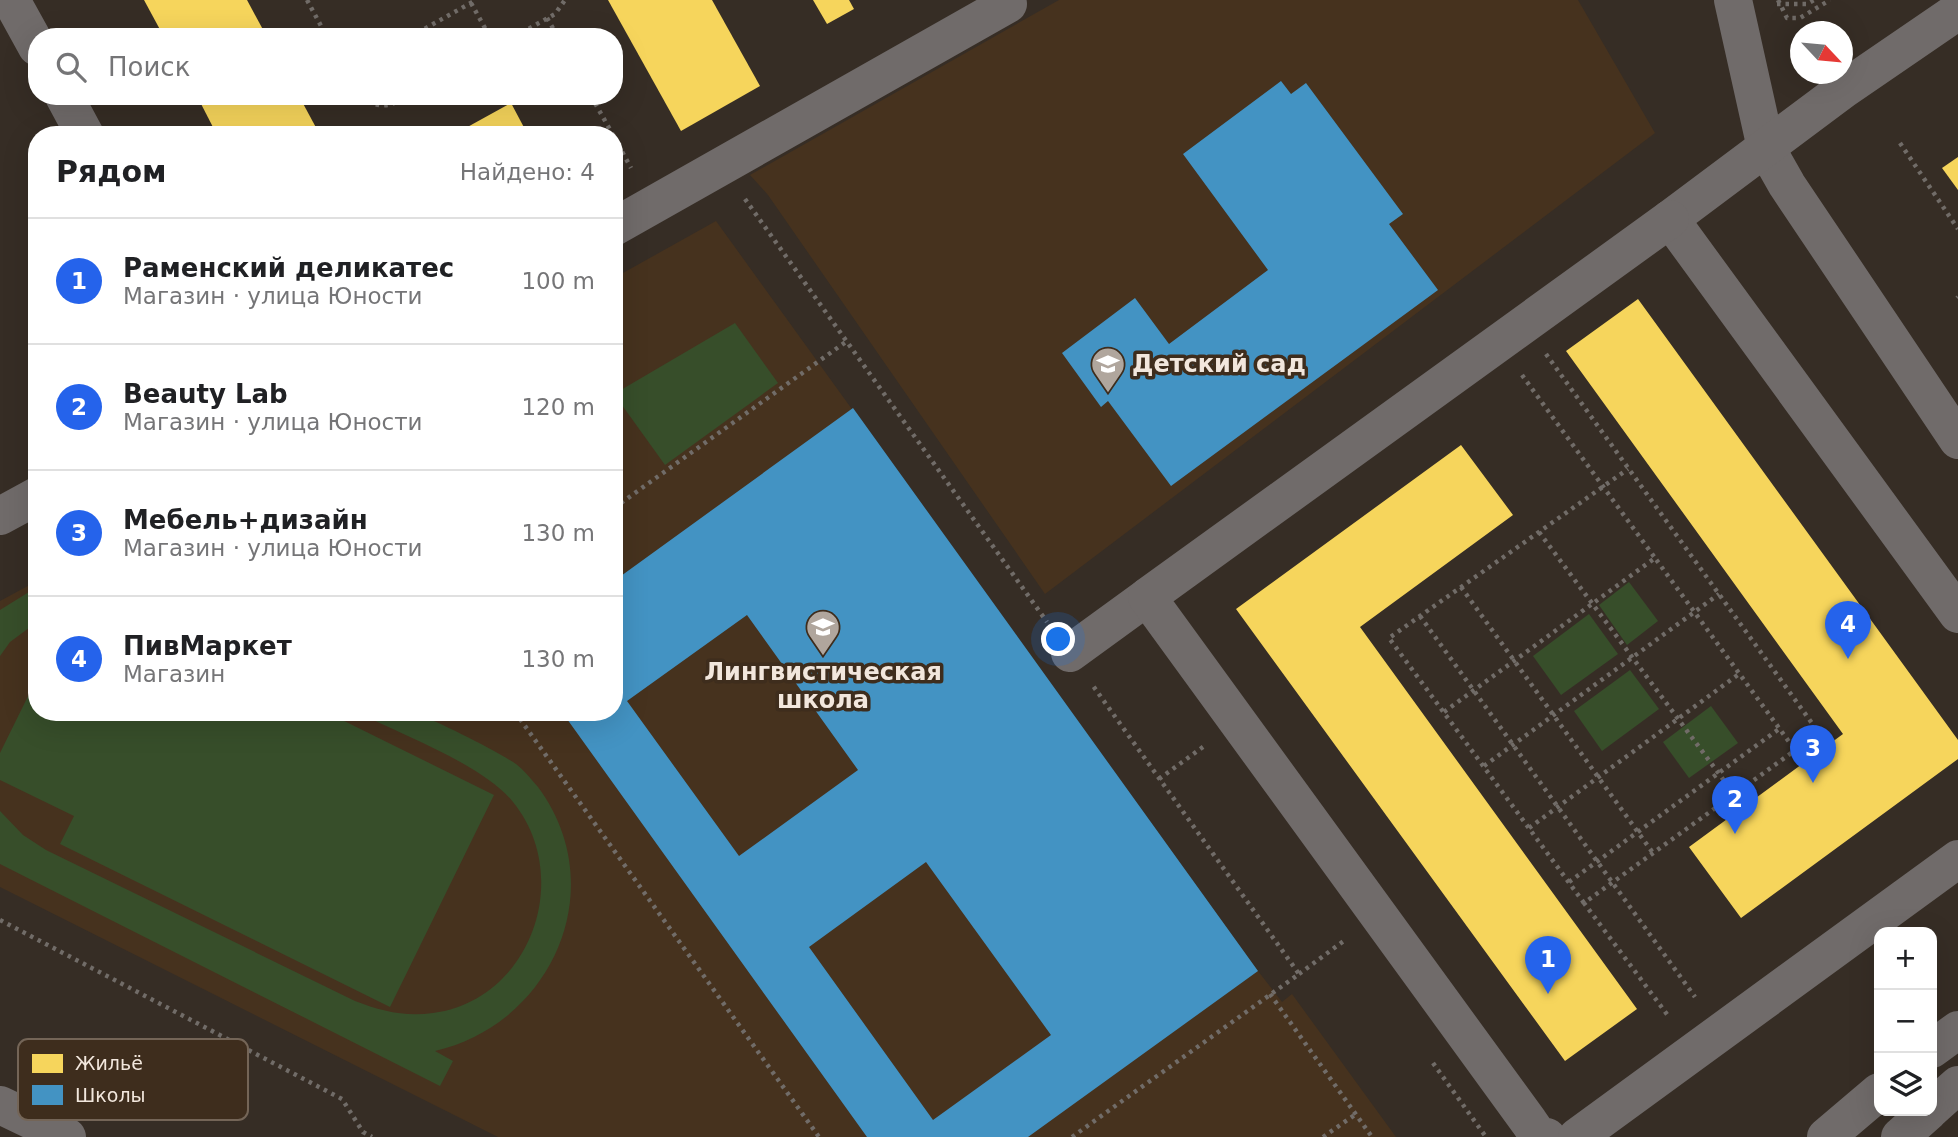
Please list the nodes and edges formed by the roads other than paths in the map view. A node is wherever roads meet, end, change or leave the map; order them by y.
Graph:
1 (11, 0) edge
2 (1009, 1) edge
3 (1750, 2) edge
4 (1958, 11) edge
5 (28, 31) edge
6 (69, 105) edge
7 (80, 126) edge
8 (1766, 148) junction
9 (1670, 219) junction
10 (623, 222) edge
11 (1958, 440) edge
12 (28, 501) edge
13 (0, 516) edge
14 (1147, 597) junction
15 (1958, 614) edge
16 (1070, 653) road end
17 (1958, 859) edge
18 (1958, 1030) edge
19 (1937, 1045) edge
20 (1958, 1085) edge
21 (1874, 1096) edge
22 (1937, 1104) edge
23 (0, 1105) edge
24 (18, 1114) edge
25 (1924, 1116) edge
26 (31, 1120) edge
27 (67, 1137) edge
28 (1547, 1137) edge
29 (1577, 1137) edge
30 (1826, 1137) edge
31 (1900, 1137) edge

1 - 5 street
2 - 10 street
3 - 8 street
4 - 8 street
6 - 7 street
8 - 9 street
8 - 11 street
9 - 14 street
9 - 15 street
12 - 13 street
14 - 16 street
14 - 28 street
17 - 29 street
18 - 19 street
20 - 22 street
21 - 30 street
23 - 24 street
25 - 31 street
26 - 27 street

